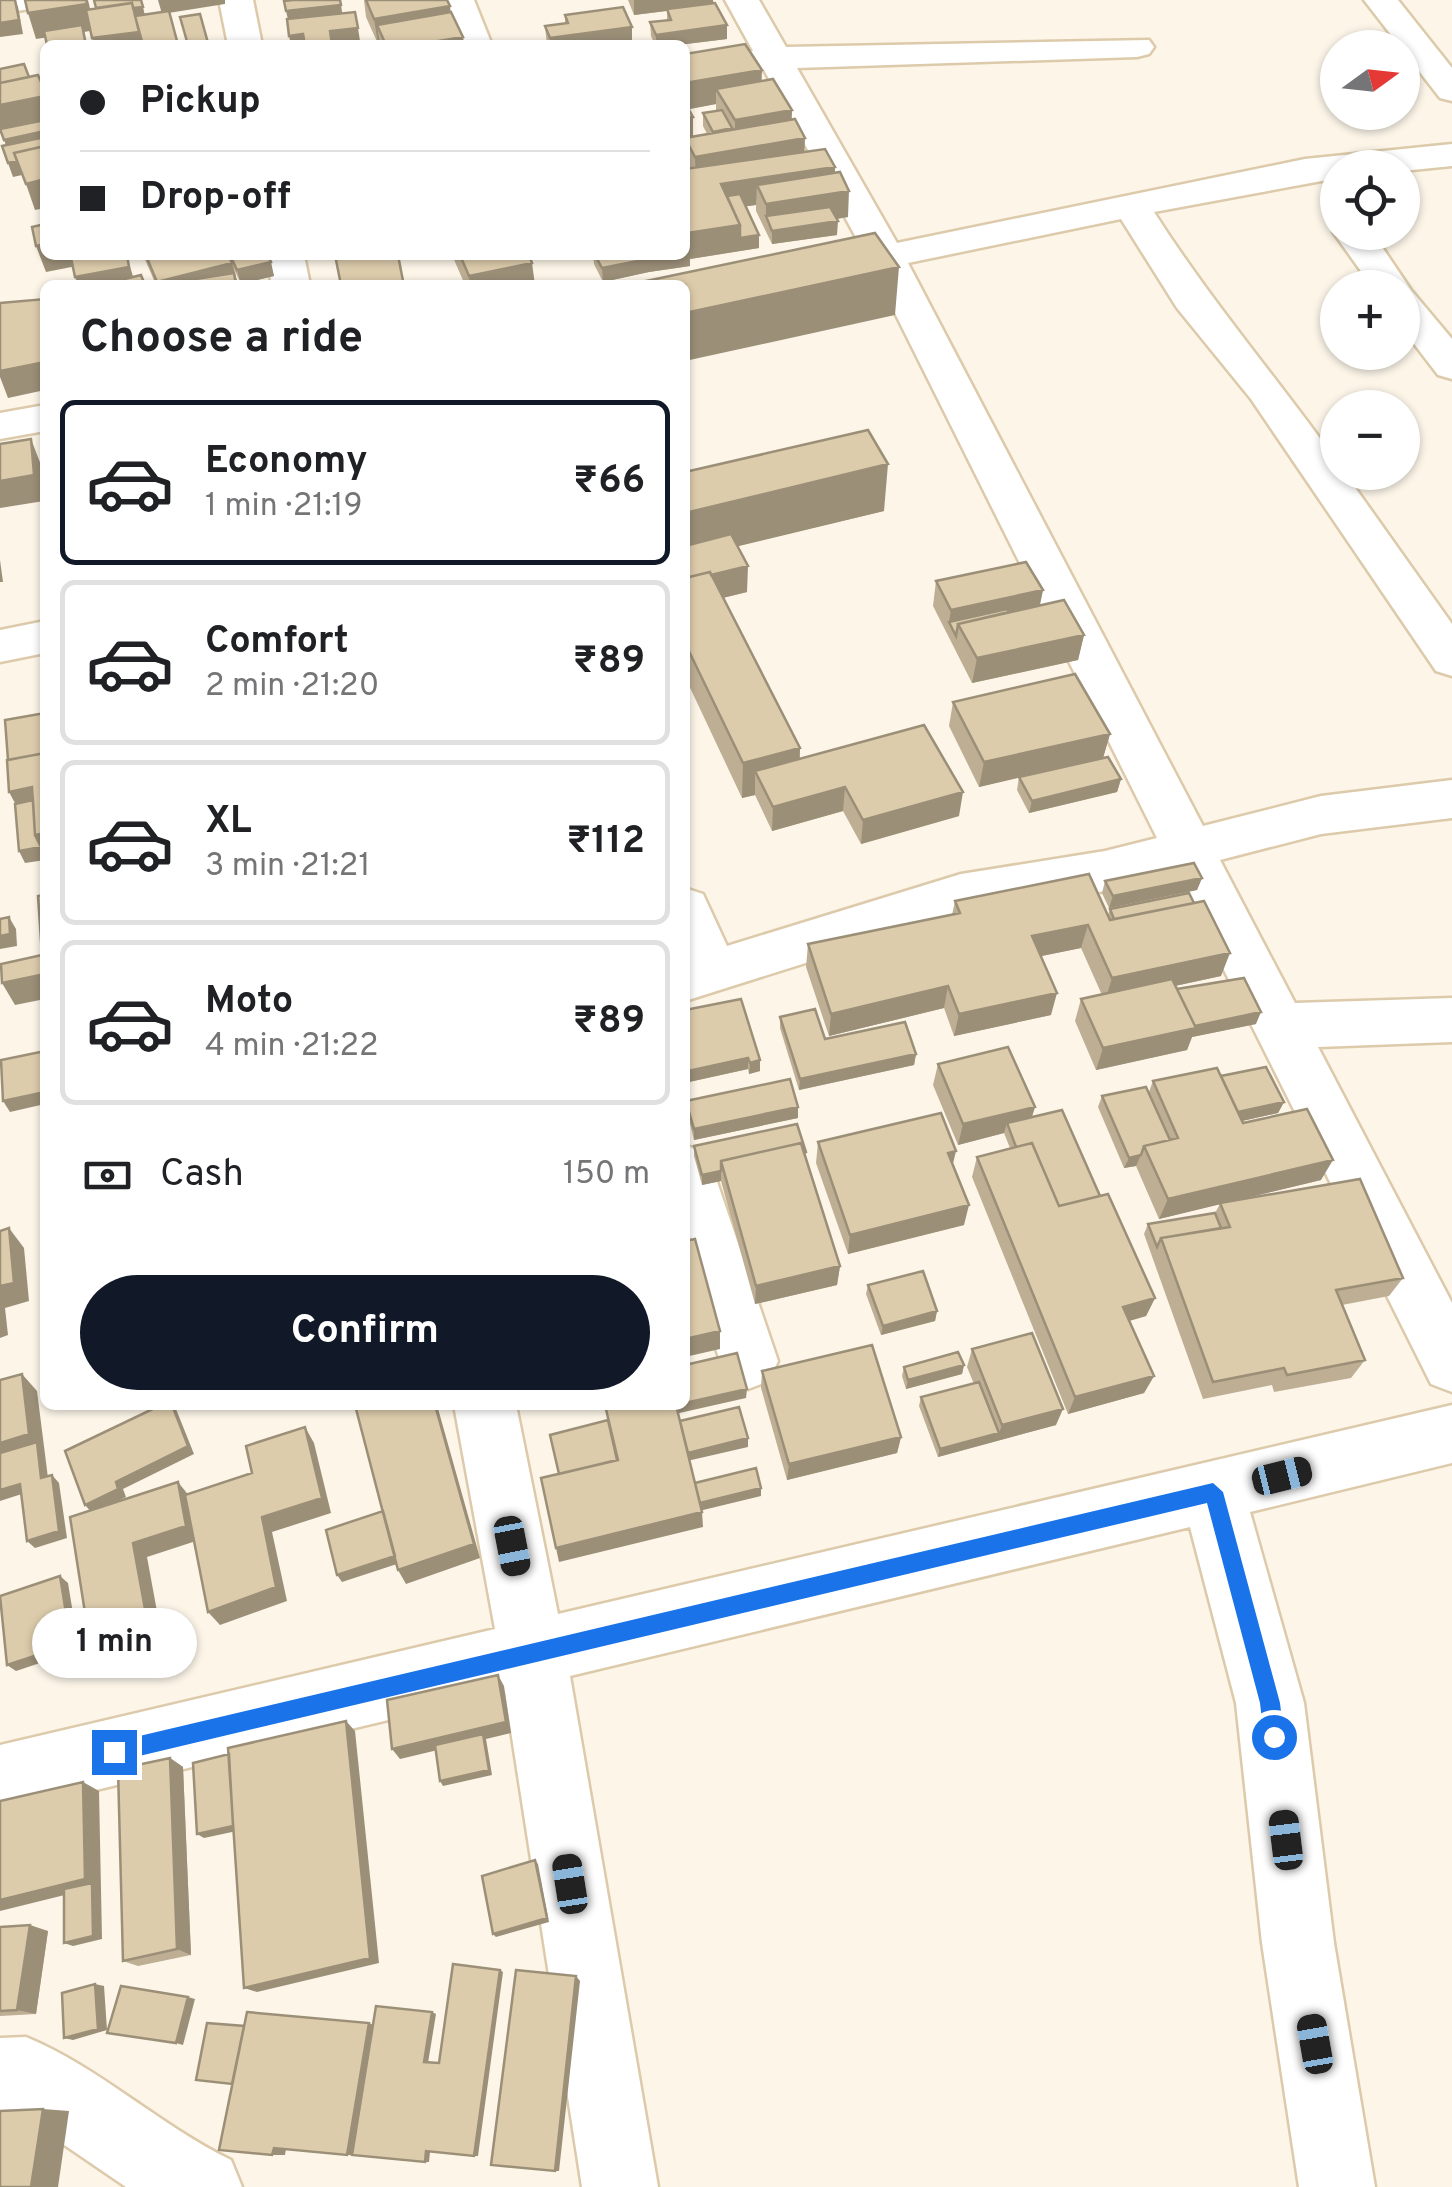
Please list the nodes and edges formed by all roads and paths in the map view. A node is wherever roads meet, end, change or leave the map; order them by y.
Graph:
1 (29, 0) edge
2 (236, 0) edge
3 (457, 0) edge
4 (742, 0) edge
5 (1381, 0) edge
6 (0, 4) edge
7 (244, 40) edge
8 (473, 40) edge
9 (1136, 47) dead end
10 (774, 58) junction
11 (690, 69) edge
12 (1452, 90) edge
13 (1452, 154) edge
14 (1304, 170) junction
15 (1320, 191) edge
16 (1132, 206) junction
17 (886, 257) junction
18 (813, 272) edge
19 (1420, 324) edge
20 (1452, 366) edge
21 (40, 419) edge
22 (0, 426) edge
23 (40, 638) edge
24 (0, 646) edge
25 (1452, 659) edge
26 (1452, 800) edge
27 (1187, 847) junction
28 (690, 932) edge
29 (699, 976) edge
30 (1452, 1020) edge
31 (1279, 1026) junction
32 (690, 1185) edge
33 (748, 1361) dead end
34 (1452, 1364) edge
35 (486, 1410) edge
36 (1452, 1434) edge
37 (1213, 1492) junction
38 (532, 1656) junction
39 (0, 1779) edge
40 (0, 2074) edge
41 (204, 2187) edge
42 (620, 2187) edge
43 (1337, 2187) edge

1 - 6 street
2 - 7 street
3 - 8 street
4 - 10 street
5 - 12 street
9 - 10 street
10 - 11 street
10 - 17 street
13 - 14 street
14 - 15 street
14 - 16 street
16 - 17 street
16 - 25 street
17 - 18 street
17 - 27 street
19 - 20 street
21 - 22 street
23 - 24 street
26 - 27 street
27 - 29 street
27 - 31 street
28 - 29 street
30 - 31 street
31 - 34 street
32 - 33 street
35 - 38 street
36 - 37 street
37 - 38 street
37 - 43 street
38 - 39 street
38 - 42 street
40 - 41 street

